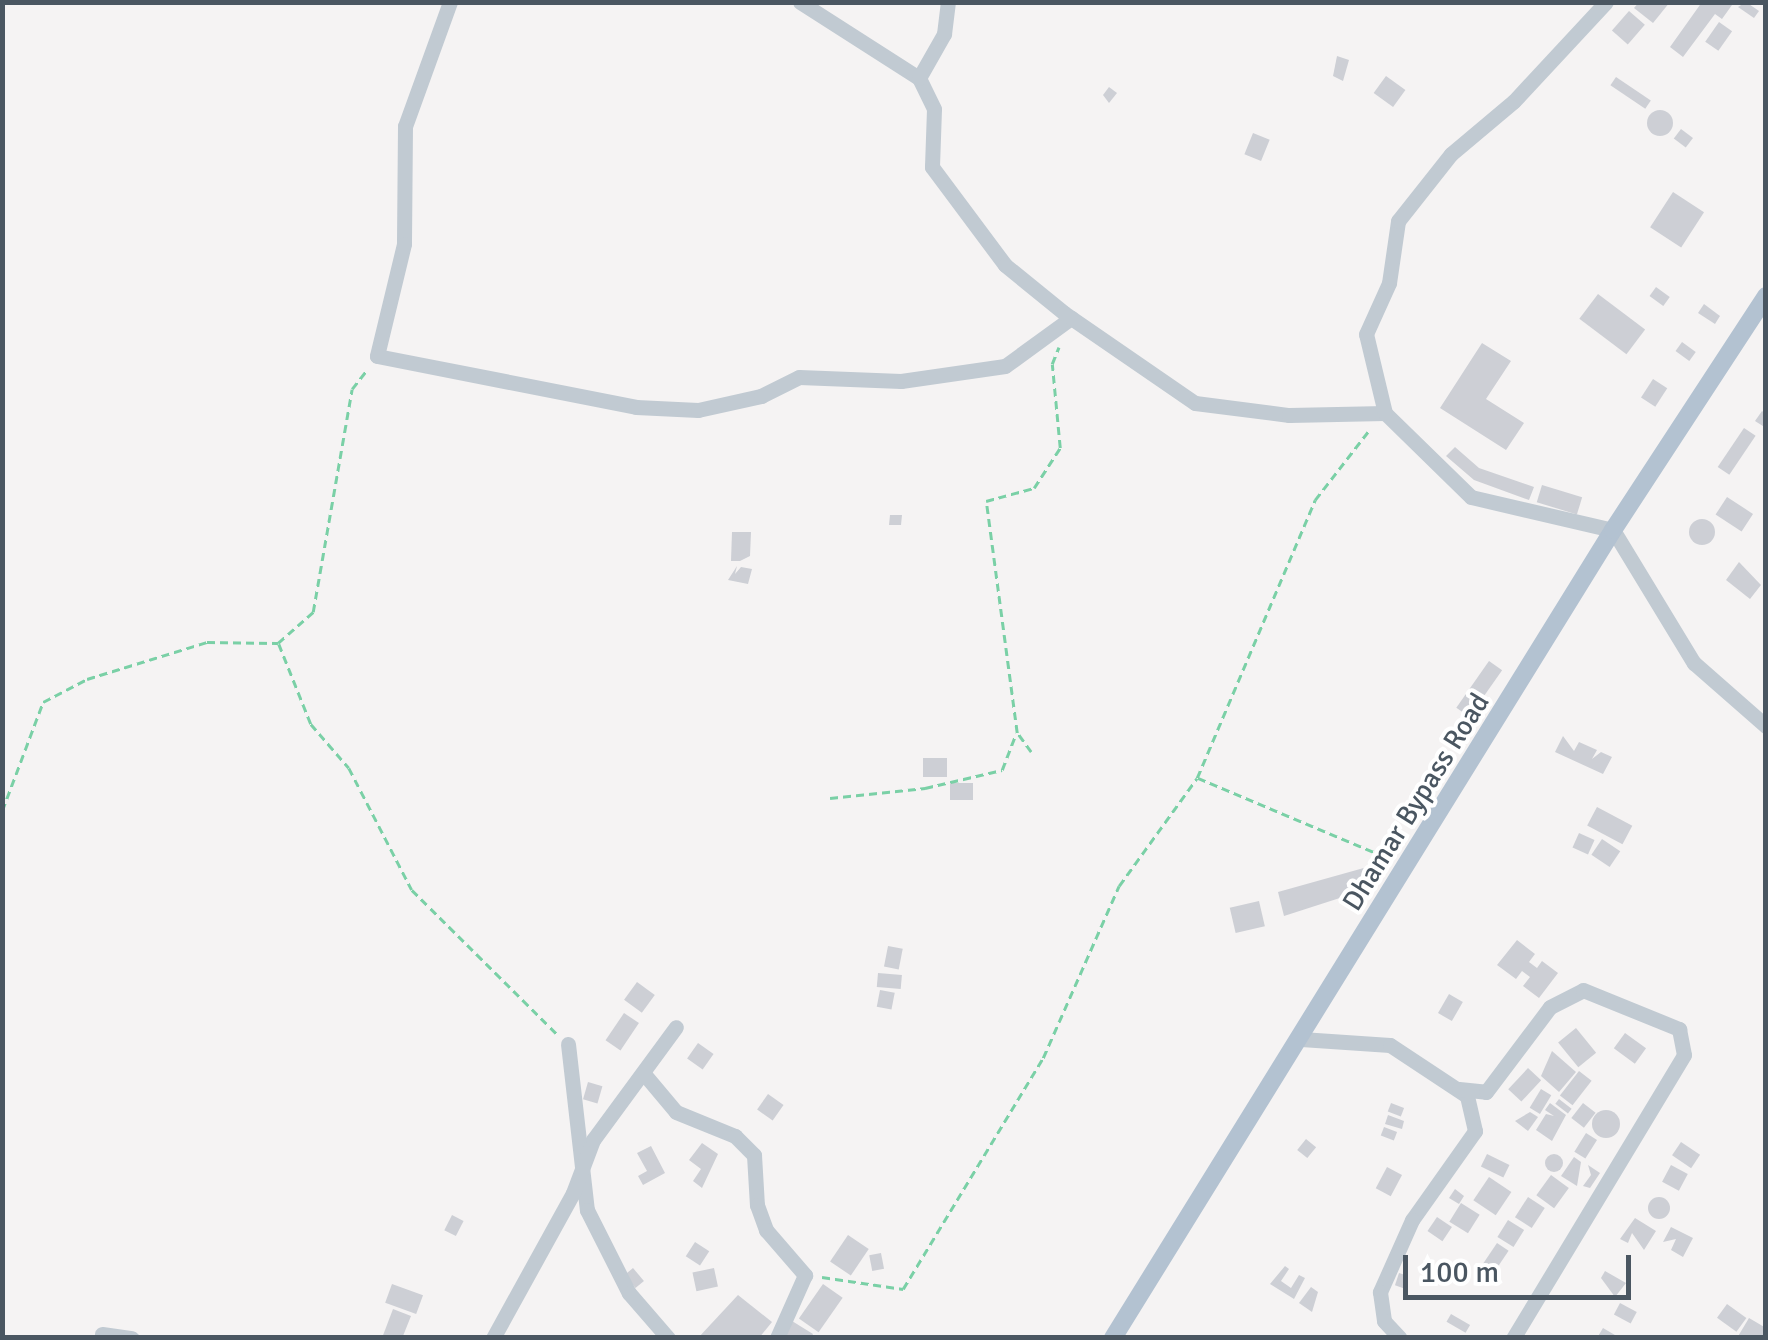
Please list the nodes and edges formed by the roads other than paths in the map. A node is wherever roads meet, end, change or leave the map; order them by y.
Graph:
1 (450, 2) edge
2 (800, 2) edge
3 (948, 2) edge
4 (1606, 2) edge
5 (918, 78) junction
6 (1766, 296) edge
7 (1071, 318) junction
8 (1385, 413) junction
9 (1613, 530) junction
10 (1766, 726) edge
11 (676, 1027) dead end
12 (1301, 1039) junction
13 (568, 1044) road end
14 (644, 1075) junction
15 (1459, 1089) junction
16 (580, 1176) junction
17 (102, 1334) dead end
18 (132, 1338) edge
19 (493, 1338) edge
20 (668, 1338) edge
21 (777, 1338) edge
22 (1114, 1338) edge
23 (1400, 1338) edge
24 (1513, 1338) edge

1 - 7 street
2 - 5 street
3 - 5 street
4 - 8 street
5 - 7 street
6 - 9 main road, Dhamar Bypass Road
7 - 8 street
8 - 9 street
9 - 10 street
9 - 12 main road, Dhamar Bypass Road
11 - 14 street
12 - 15 street
12 - 22 main road, Dhamar Bypass Road
13 - 16 street
14 - 16 street
14 - 21 street
15 - 23 street
15 - 24 street
16 - 19 street
16 - 20 street
17 - 18 street

